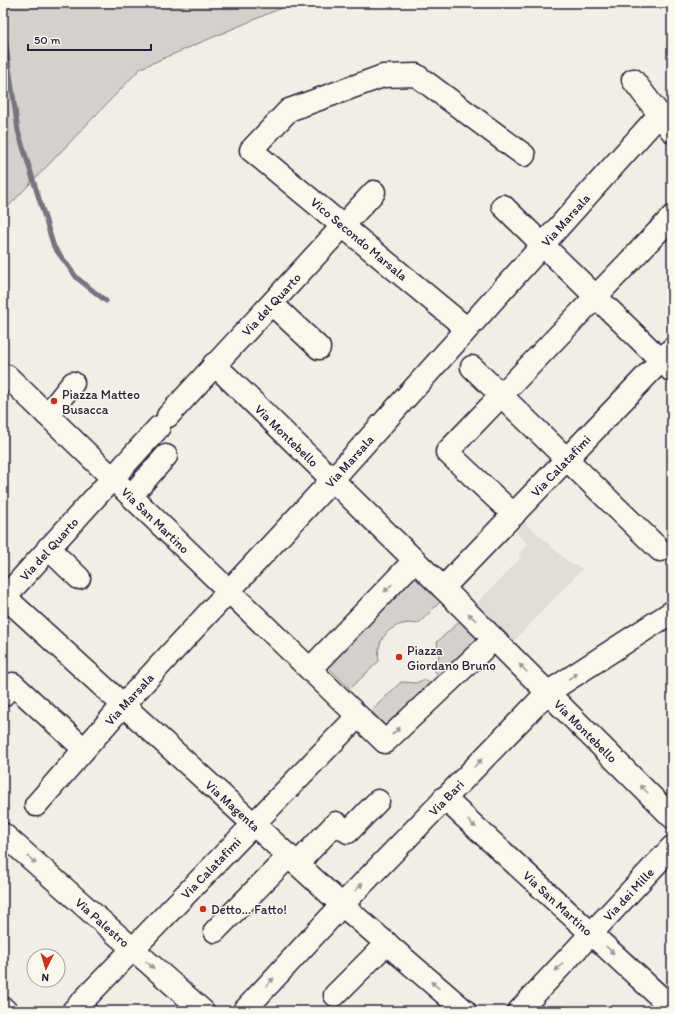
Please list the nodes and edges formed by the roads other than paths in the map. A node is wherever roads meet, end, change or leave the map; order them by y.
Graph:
1 (633, 80) dead end
2 (666, 123) edge
3 (524, 155) dead end
4 (374, 192) dead end
5 (503, 206) dead end
6 (672, 217) edge
7 (343, 226) junction
8 (542, 244) junction
9 (596, 296) junction
10 (272, 304) junction
11 (466, 328) junction
12 (319, 348) dead end
13 (668, 360) edge
14 (214, 364) junction
15 (472, 367) dead end
16 (7, 376) dead end
17 (72, 383) dead end
18 (501, 395) junction
19 (47, 415) junction
20 (166, 456) dead end
21 (567, 459) junction
22 (114, 479) junction
23 (332, 480) junction
24 (131, 496) junction
25 (514, 515) junction
26 (48, 548) junction
27 (660, 550) dead end
28 (413, 558) junction
29 (79, 578) dead end
30 (447, 585) junction
31 (229, 589) junction
32 (4, 598) edge
33 (672, 612) edge
34 (497, 641) junction
35 (308, 666) junction
36 (547, 693) junction
37 (3, 695) edge
38 (123, 705) junction
39 (354, 720) junction
40 (84, 749) junction
41 (444, 798) junction
42 (378, 801) dead end
43 (36, 805) dead end
44 (672, 817) edge
45 (253, 824) junction
46 (3, 834) edge
47 (672, 847) edge
48 (293, 860) junction
49 (342, 905) junction
50 (215, 932) dead end
51 (591, 933) junction
52 (387, 943) junction
53 (132, 950) junction
54 (335, 996) dead end
55 (3, 1008) edge
56 (672, 1008) edge
57 (6, 1011) edge
58 (73, 1011) edge
59 (202, 1011) edge
60 (244, 1011) edge
61 (465, 1011) edge
62 (519, 1011) edge

1 - 2 street
2 - 8 street, Via Marsala
3 - 7 street, Vico Secondo Marsala
4 - 7 street, Via del Quarto
5 - 8 street
6 - 9 street
7 - 10 street, Via del Quarto
7 - 11 street, Vico Secondo Marsala
8 - 9 street
8 - 11 street, Via Marsala
9 - 13 street
9 - 18 street
10 - 12 street
10 - 14 street, Via del Quarto
11 - 23 street, Via Marsala
13 - 21 street, Via Calatafimi
14 - 22 street, Via del Quarto
14 - 23 street, Via Montebello
15 - 18 street
16 - 19 street, Via San Martino
17 - 19 street
18 - 21 street
18 - 25 street
19 - 22 street, Via San Martino
20 - 24 street
21 - 25 street, Via Calatafimi
21 - 27 street
22 - 24 street, Via San Martino
22 - 26 street, Via del Quarto
23 - 28 street, Via Montebello
23 - 31 street, Via Marsala
24 - 31 street, Via San Martino
25 - 30 street, Via Calatafimi
26 - 29 street
26 - 32 street, Via del Quarto
28 - 30 street, Via Montebello
28 -> 35 street
34 -> 30 street, Via Montebello
31 - 35 street, Via San Martino
31 - 38 street, Via Marsala
32 - 38 street, Via Magenta
36 -> 33 street, Via Bari
36 -> 34 street, Via Montebello
39 -> 34 street, Via San Martino
35 - 39 street, Via San Martino
41 -> 36 street, Via Bari
44 -> 36 street, Via Montebello
37 - 40 street
38 - 40 street, Via Marsala
38 - 45 street, Via Magenta
39 - 45 street, Via Calatafimi
40 - 43 street, Via Marsala
49 -> 41 street, Via Bari
41 -> 51 street, Via San Martino
42 - 48 street
45 - 48 street, Via Magenta
45 - 53 street, Via Calatafimi
46 -> 53 street, Via Palestro
47 - 51 street, Via dei Mille
48 - 49 street, Via Magenta
48 - 50 street
49 - 52 street, Via Magenta
60 -> 49 street, Via Bari
51 -> 56 street, Via San Martino
51 -> 62 street, Via dei Mille
52 - 54 street
61 -> 52 street, Via Magenta
53 - 58 street, Via Calatafimi
53 -> 59 street, Via Palestro
55 - 57 street

